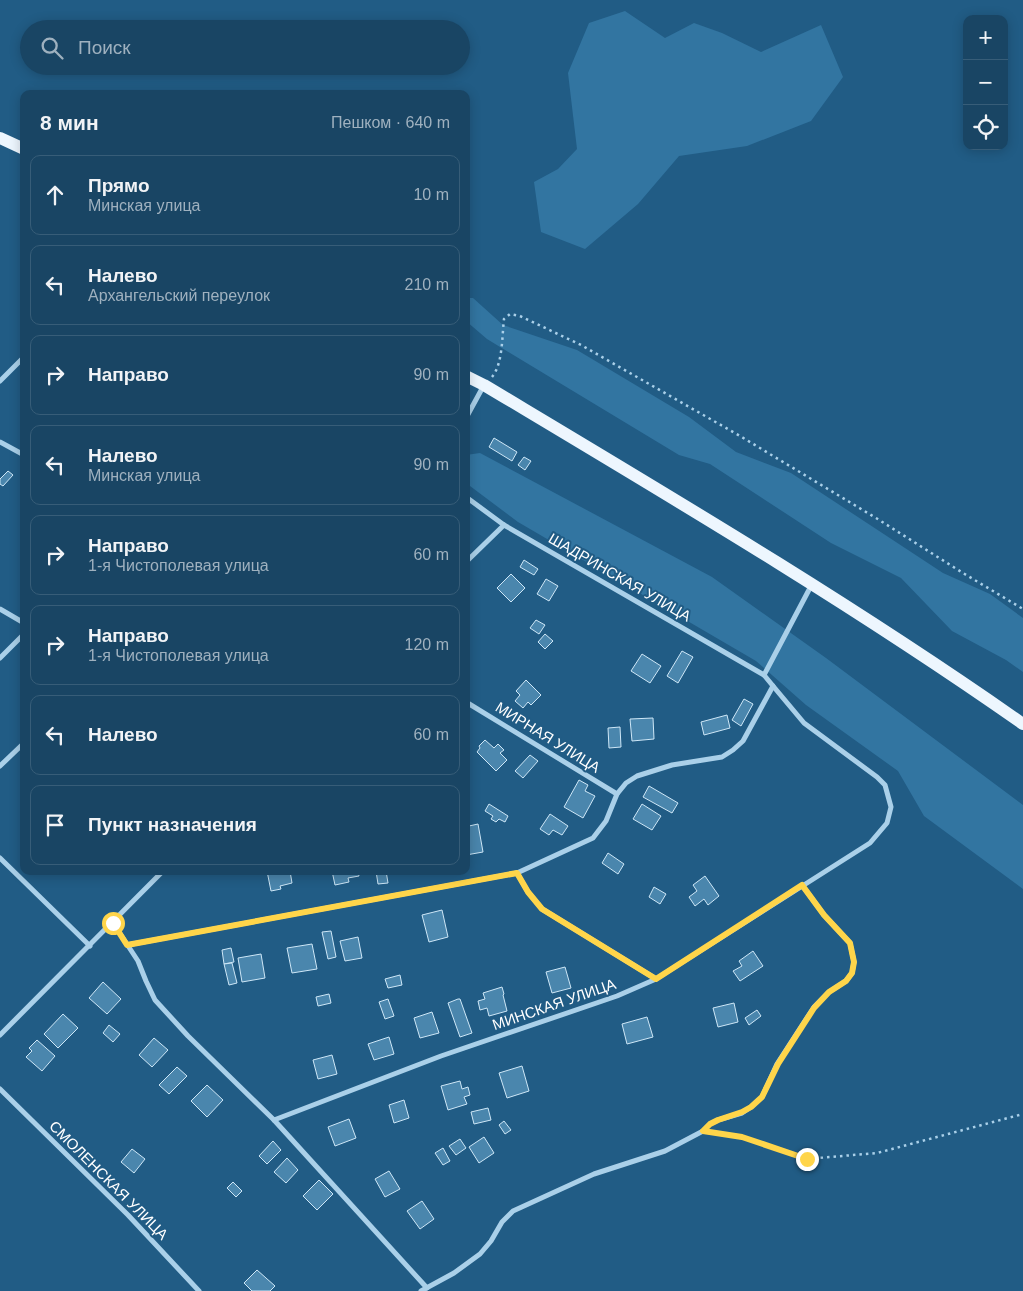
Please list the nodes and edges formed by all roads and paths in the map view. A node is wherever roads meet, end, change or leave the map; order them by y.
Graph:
1 (0, 138) edge
2 (20, 147) edge
3 (20, 361) edge
4 (470, 378) edge
5 (0, 381) edge
6 (484, 385) junction
7 (470, 411) edge
8 (0, 442) edge
9 (20, 453) edge
10 (470, 500) edge
11 (504, 525) junction
12 (470, 558) edge
13 (812, 584) junction
14 (0, 609) edge
15 (1023, 609) edge
16 (20, 621) edge
17 (20, 638) edge
18 (0, 658) edge
19 (764, 675) junction
20 (773, 686) junction
21 (470, 704) edge
22 (1023, 724) edge
23 (20, 747) edge
24 (0, 766) edge
25 (617, 794) junction
26 (0, 858) edge
27 (517, 873) junction
28 (159, 875) edge
29 (802, 885) junction
30 (113, 923) junction
31 (127, 945) junction
32 (90, 946) junction
33 (656, 979) junction
34 (0, 1035) edge
35 (0, 1088) edge
36 (1023, 1114) edge
37 (274, 1120) junction
38 (703, 1131) junction
39 (427, 1288) junction
40 (199, 1291) edge
41 (420, 1291) edge

1 - 2 main road
3 - 5 street
4 - 6 main road
6 - 7 street
6 - 13 main road
6 - 15 path
8 - 9 street
10 - 11 street, ШАДРИНСКАЯ УЛИЦА
11 - 12 street
11 - 19 street, ШАДРИНСКАЯ УЛИЦА
13 - 19 street
13 - 22 main road
14 - 16 street
17 - 18 street
19 - 20 street, МИНСКАЯ УЛИЦА
20 - 25 street
20 - 29 street, МИНСКАЯ УЛИЦА
21 - 25 street, МИРНАЯ УЛИЦА
23 - 24 street
25 - 27 street
26 - 32 street
27 - 31 street
27 - 33 street
28 - 30 street
29 - 33 street, МИНСКАЯ УЛИЦА
29 - 38 street
30 - 31 street
30 - 32 street
31 - 37 street
32 - 34 street
33 - 37 street, МИНСКАЯ УЛИЦА
35 - 40 street, СМОЛЕНСКАЯ УЛИЦА
36 - 38 path
37 - 39 street
38 - 39 street
39 - 41 street

